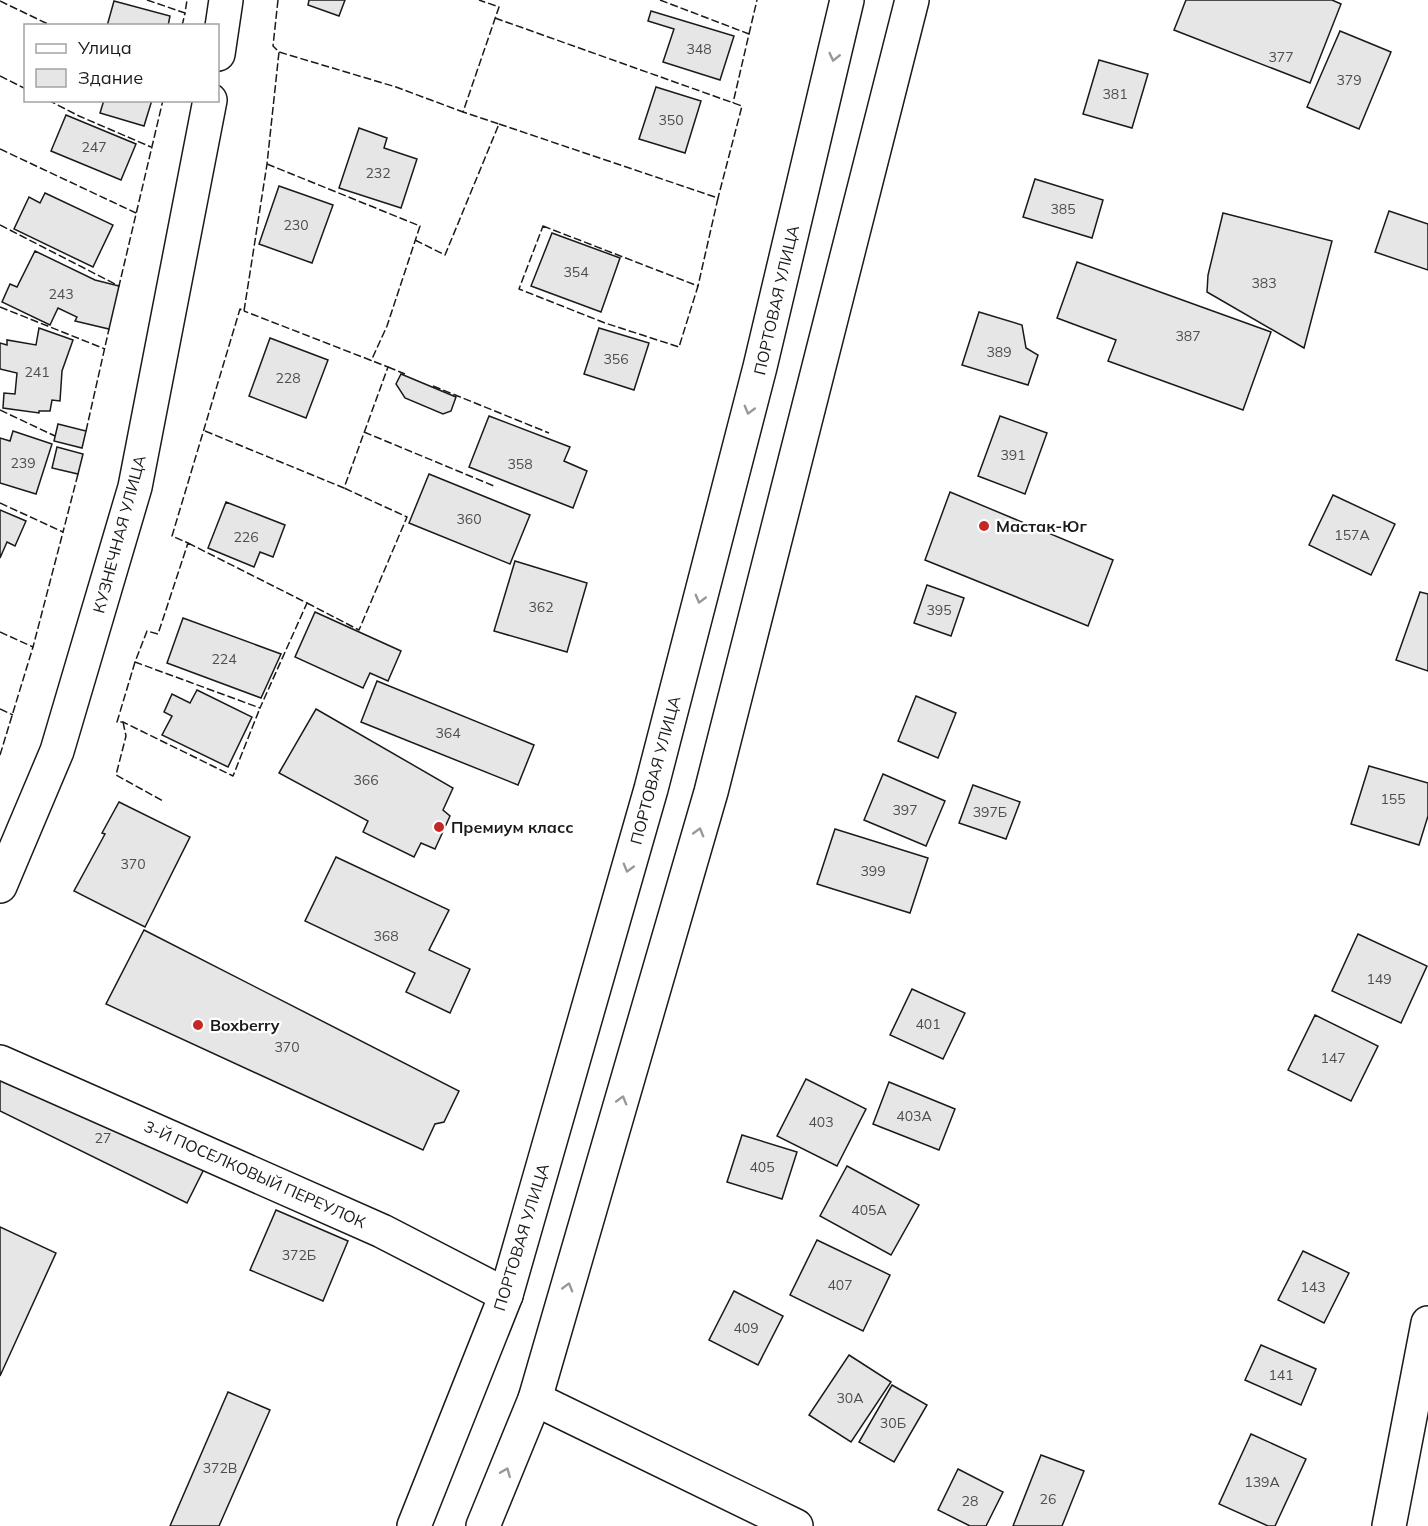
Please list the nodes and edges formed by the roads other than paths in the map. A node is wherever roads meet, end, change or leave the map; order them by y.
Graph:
1 (226, 0) edge
2 (847, 0) edge
3 (912, 0) edge
4 (219, 47) edge
5 (210, 102) edge
6 (0, 886) edge
7 (0, 1062) edge
8 (506, 1295) junction
9 (1428, 1323) edge
10 (535, 1399) junction
11 (414, 1526) edge
12 (483, 1526) edge
13 (796, 1526) edge
14 (1389, 1526) edge

1 - 4 main road
2 -> 8 main road, ПОРТОВАЯ УЛИЦА
10 -> 3 main road
5 - 6 main road, КУЗНЕЧНАЯ УЛИЦА
7 - 8 main road, 3-Й ПОСЕЛКОВЫЙ ПЕРЕУЛОК
8 - 11 main road, ПОРТОВАЯ УЛИЦА
9 - 14 main road
12 -> 10 main road
10 - 13 main road

